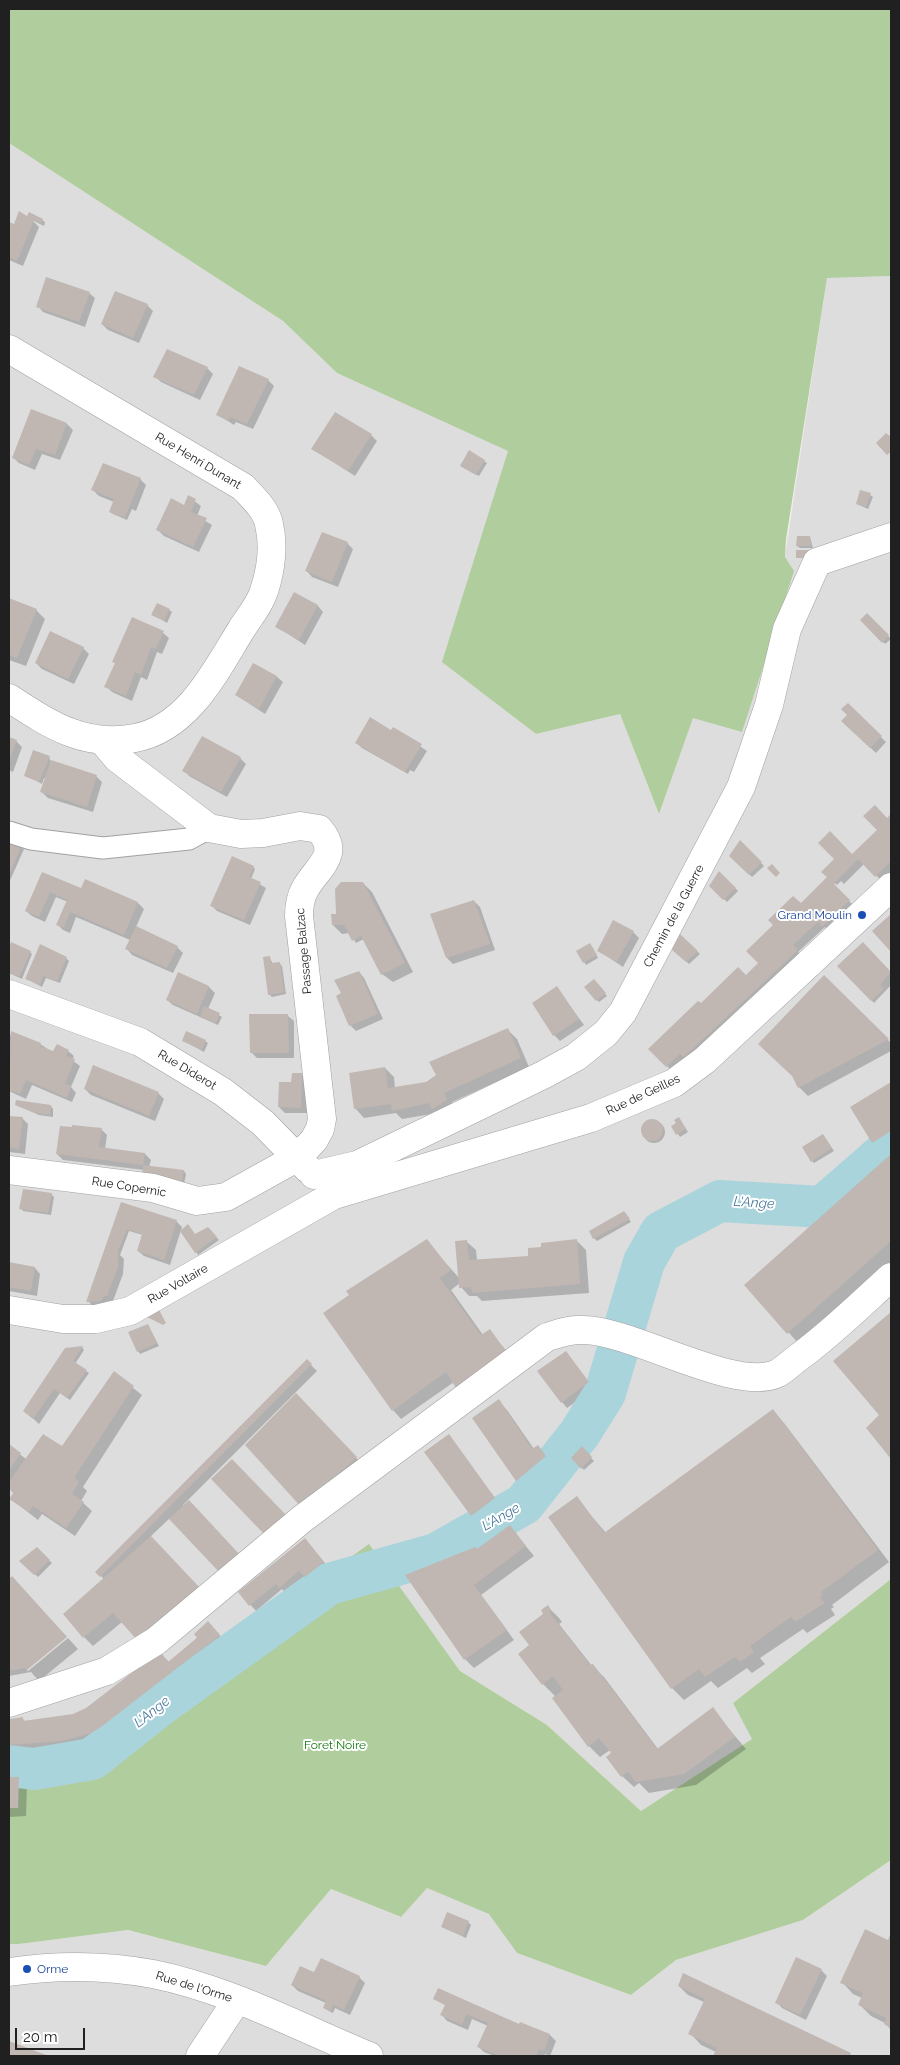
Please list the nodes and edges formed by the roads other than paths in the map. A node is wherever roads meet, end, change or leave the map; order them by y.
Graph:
1 (9, 349) edge
2 (891, 537) edge
3 (9, 698) edge
4 (102, 741) junction
5 (209, 828) junction
6 (9, 832) edge
7 (891, 887) edge
8 (9, 994) edge
9 (306, 1166) junction
10 (9, 1170) edge
11 (334, 1195) junction
12 (891, 1277) edge
13 (9, 1310) edge
14 (9, 1703) edge
15 (9, 1972) edge
16 (237, 2000) junction
17 (200, 2056) edge
18 (369, 2056) edge

1 - 4 street, Rue Henri Dunant
2 - 9 street, Chemin de la Guerre
3 - 4 street
4 - 5 street, Passage Balzac
5 - 6 street
5 - 9 street, Passage Balzac
7 - 11 street, Rue de Geilles
8 - 9 street, Rue Diderot
9 - 10 street, Rue Copernic
9 - 11 street, Rue Diderot
11 - 13 street, Rue Voltaire
12 - 14 street
15 - 16 street, Rue de l'Orme
16 - 17 street
16 - 18 street, Rue de l'Orme

